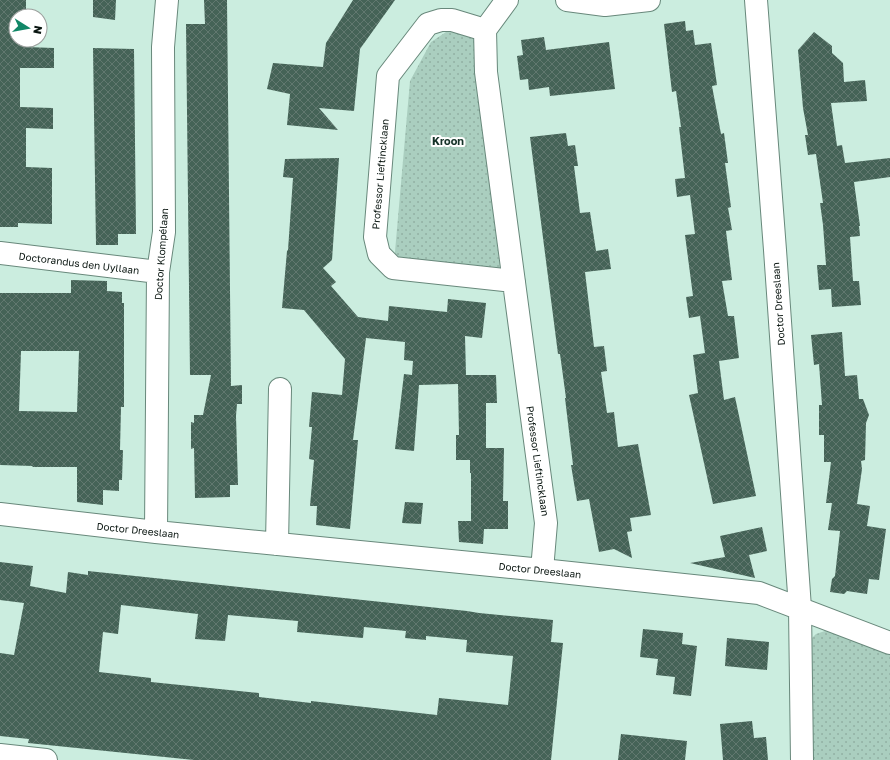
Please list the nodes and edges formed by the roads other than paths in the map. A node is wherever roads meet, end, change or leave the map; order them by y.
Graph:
1 (167, 0) edge
2 (507, 0) edge
3 (567, 0) edge
4 (649, 0) edge
5 (756, 0) edge
6 (485, 30) junction
7 (0, 253) edge
8 (158, 272) junction
9 (514, 281) junction
10 (280, 389) dead end
11 (0, 514) edge
12 (156, 532) junction
13 (277, 544) junction
14 (542, 570) junction
15 (800, 608) junction
16 (890, 642) edge
17 (0, 755) edge
18 (46, 760) edge
19 (802, 760) edge

1 - 8 street, Doctor Klompélaan
2 - 6 street
3 - 4 street
5 - 15 street, Doctor Dreeslaan
6 - 9 street, Professor Lieftincklaan
6 - 9 street, Professor Lieftincklaan
7 - 8 street, Doctorandus den Uyllaan
8 - 12 street, Doctor Klompélaan
9 - 14 street, Professor Lieftincklaan
10 - 13 street
11 - 12 street, Doctor Dreeslaan
12 - 13 street, Doctor Dreeslaan
13 - 14 street, Doctor Dreeslaan
14 - 15 street, Doctor Dreeslaan
15 - 16 street, Doctor Dreeslaan
15 - 19 street, Doctor Dreeslaan
17 - 18 street

